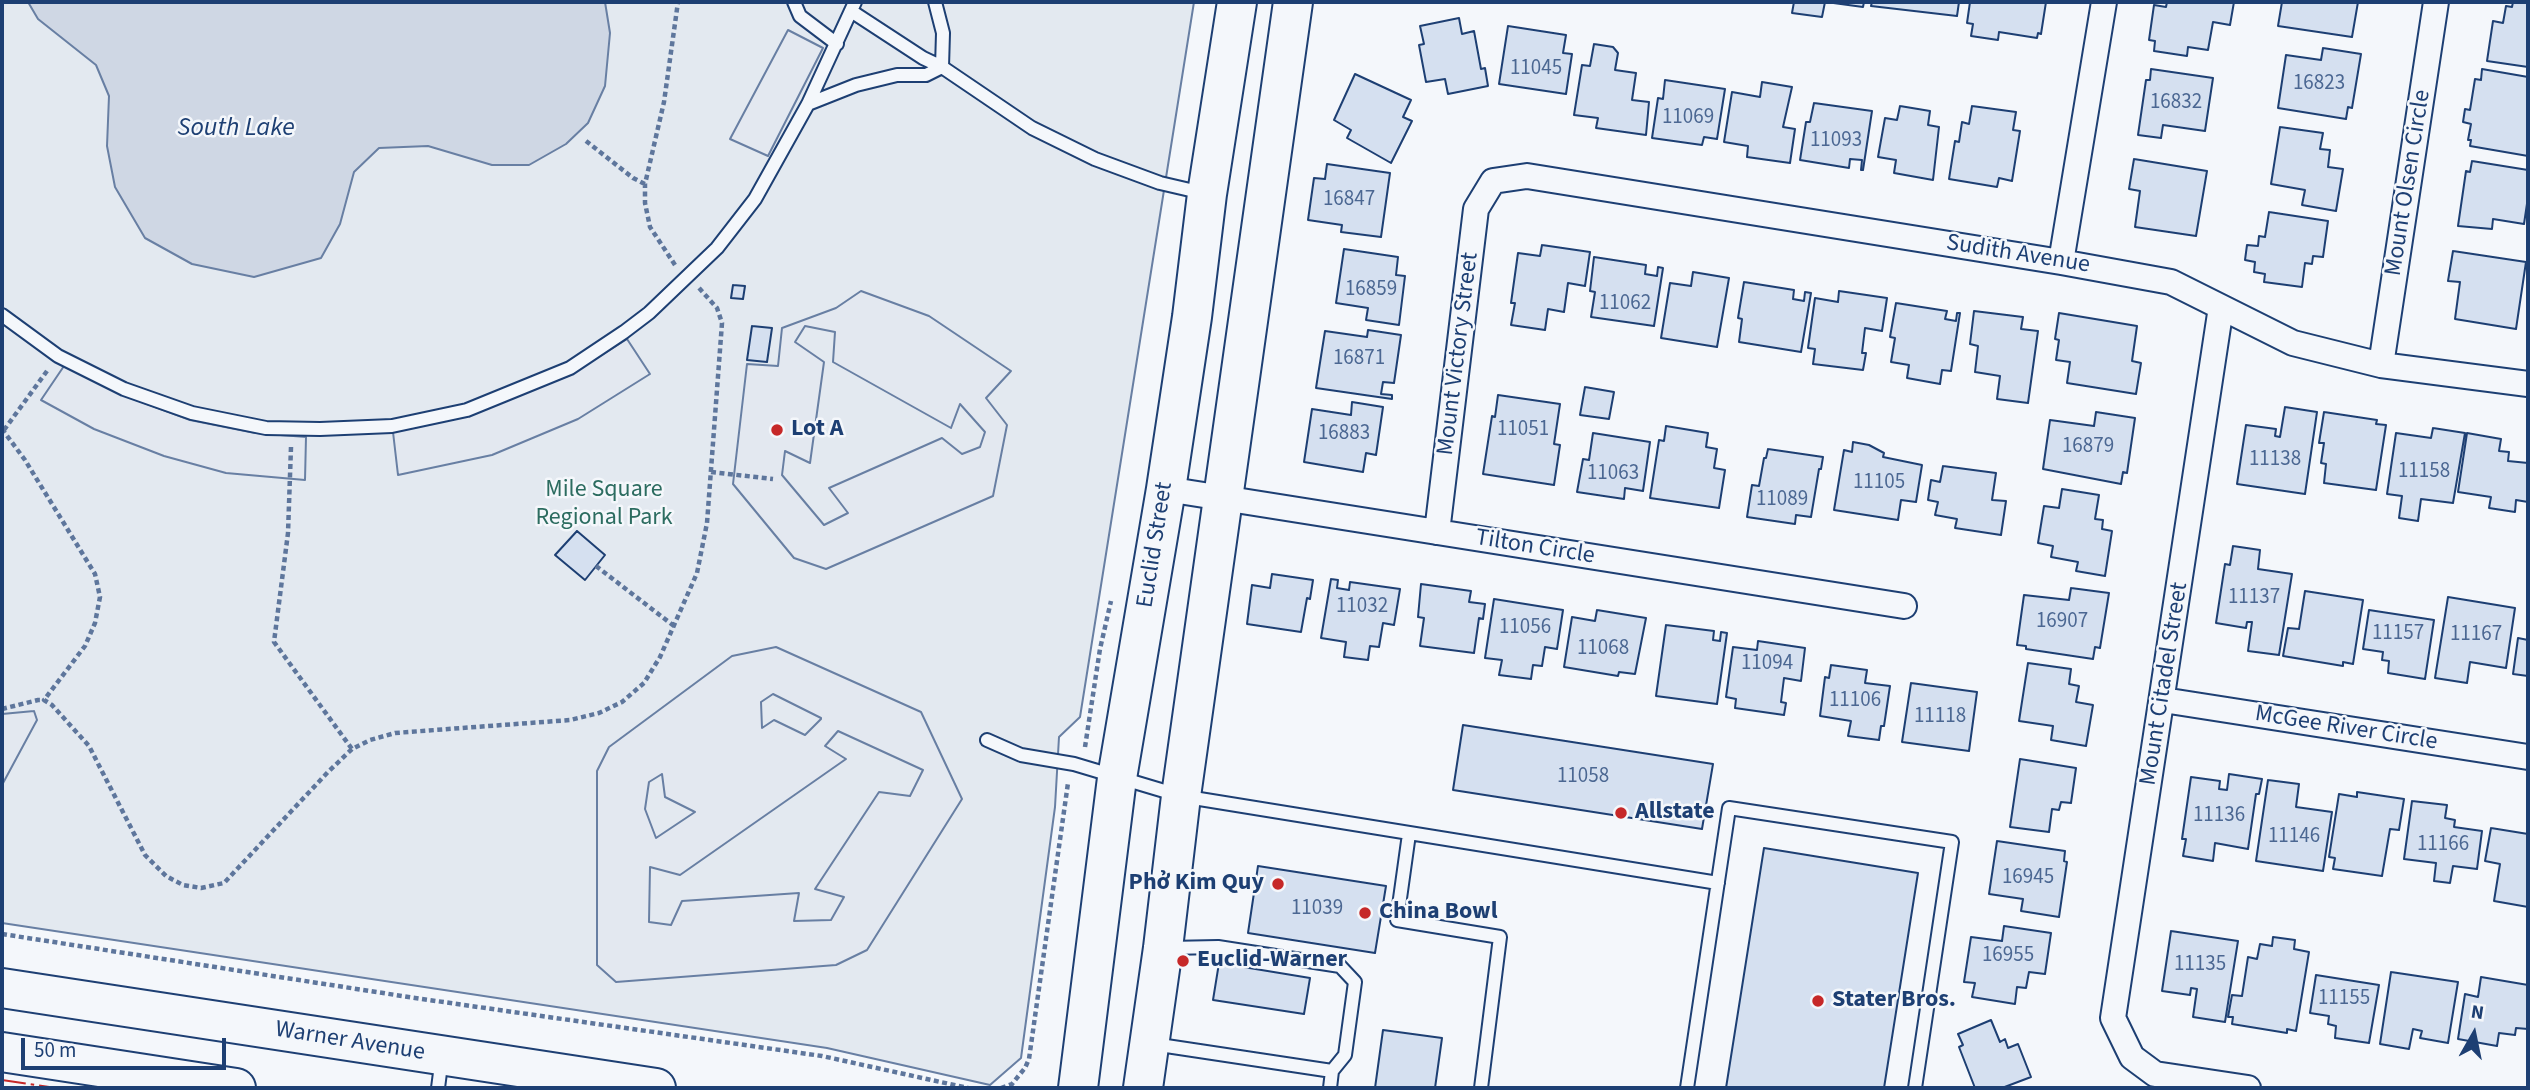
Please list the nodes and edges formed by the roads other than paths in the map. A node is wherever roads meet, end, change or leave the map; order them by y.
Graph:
1 (794, 2) edge
2 (935, 2) edge
3 (1237, 2) edge
4 (1293, 2) edge
5 (2104, 2) edge
6 (2436, 2) edge
7 (853, 6) edge
8 (837, 44) junction
9 (942, 67) junction
10 (808, 104) junction
11 (1493, 181) joint
12 (1207, 194) junction
13 (2061, 262) junction
14 (2221, 307) junction
15 (2, 315) edge
16 (2381, 365) junction
17 (2528, 384) edge
18 (1166, 489) junction
19 (1224, 497) junction
20 (1437, 532) junction
21 (1904, 606) dead end
22 (2163, 700) junction
23 (987, 740) dead end
24 (2528, 757) edge
25 (1117, 778) junction
26 (1181, 796) junction
27 (1409, 834) junction
28 (1718, 883) junction
29 (1163, 948) junction
30 (2, 988) edge
31 (1150, 1043) junction
32 (2, 1052) edge
33 (1332, 1071) junction
34 (440, 1072) edge
35 (157, 1082) edge
36 (236, 1088) edge
37 (656, 1088) edge
38 (1077, 1088) edge
39 (1143, 1088) edge
40 (1330, 1088) edge
41 (1481, 1088) edge
42 (1687, 1088) edge
43 (1915, 1088) edge
44 (2248, 1088) edge

1 - 8 lane
2 - 9 lane
3 - 12 main road, Euclid Street
4 - 19 main road
5 - 13 street
6 - 16 street, Mount Olsen Circle
7 - 8 lane
7 - 9 lane
8 - 10 lane
9 - 10 lane
9 - 12 lane
10 - 15 lane
11 - 13 street, Sudith Avenue
11 - 20 street, Mount Victory Street
12 - 18 main road, Euclid Street
13 - 14 street, Sudith Avenue
14 - 16 street, Sudith Avenue
14 - 22 street, Mount Citadel Street
16 - 17 street, Sudith Avenue
18 - 19 street, Tilton Circle
18 - 25 main road, Euclid Street
19 - 20 street, Tilton Circle
19 - 26 main road
20 - 21 street, Tilton Circle
22 - 24 street, McGee River Circle
22 - 44 street, Mount Citadel Street
23 - 25 lane
25 - 26 lane
25 - 38 main road, Euclid Street
26 - 27 lane
26 - 29 main road
27 - 28 lane
27 - 41 lane
28 - 42 lane
28 - 43 lane
29 - 31 main road
29 - 33 lane
30 - 34 main road, Warner Avenue
31 - 33 lane
31 - 39 main road
32 - 35 main road
33 - 40 lane
34 - 37 main road, Warner Avenue
35 - 36 main road

